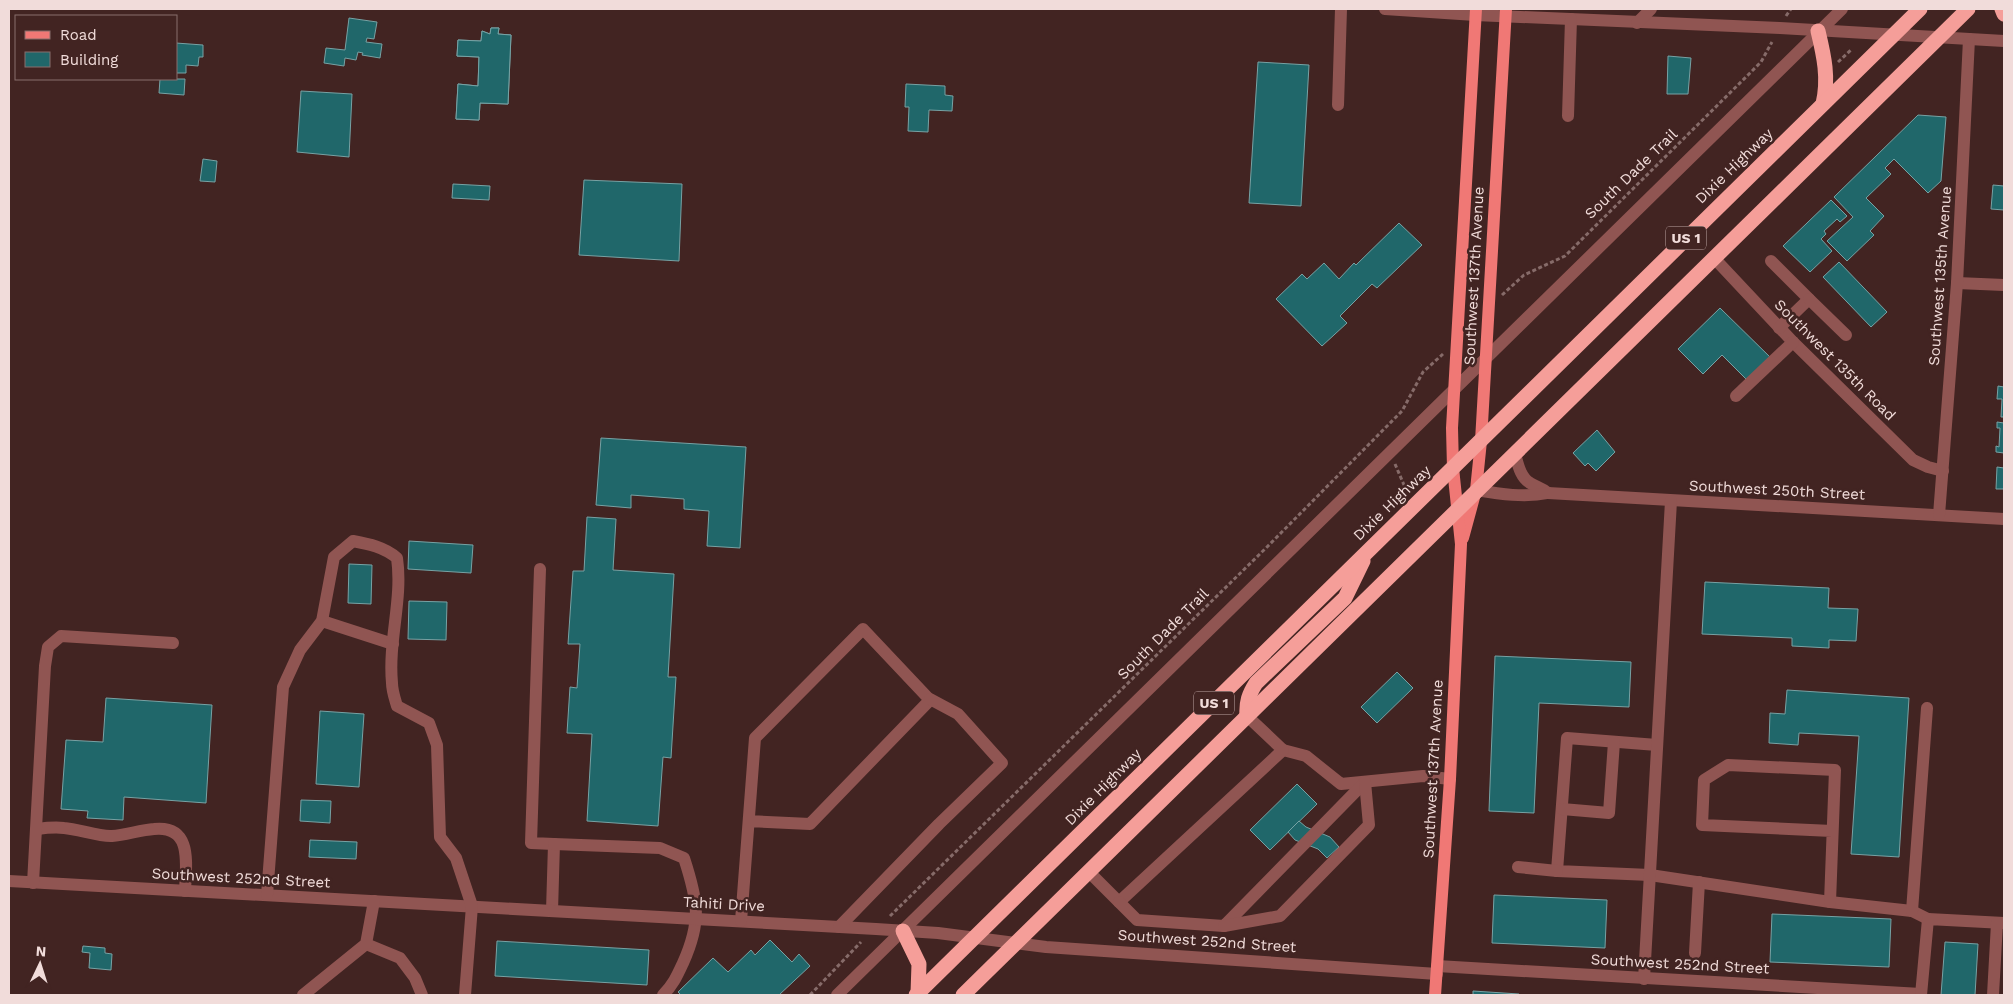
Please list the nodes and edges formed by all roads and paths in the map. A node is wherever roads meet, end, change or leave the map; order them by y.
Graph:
1 (1341, 9) edge
2 (1385, 9) edge
3 (1651, 9) edge
4 (1842, 9) edge
5 (1920, 9) edge
6 (1968, 9) edge
7 (2002, 9) edge
8 (1475, 12) edge
9 (1506, 13) edge
10 (2004, 14) edge
11 (1571, 19) junction
12 (1636, 23) junction
13 (1818, 31) junction
14 (1893, 35) junction
15 (1939, 38) junction
16 (1969, 39) junction
17 (2004, 41) edge
18 (1851, 50) dead end
19 (1766, 52) dead end
20 (1834, 65) dead end
21 (1823, 104) junction
22 (1338, 105) dead end
23 (1568, 116) dead end
24 (1714, 258) junction
25 (1771, 261) dead end
26 (1957, 283) junction
27 (2004, 285) edge
28 (1501, 296) dead end
29 (1809, 299) junction
30 (1779, 328) junction
31 (1846, 335) dead end
32 (1793, 342) junction
33 (1444, 353) dead end
34 (1486, 360) junction
35 (1454, 390) junction
36 (1736, 396) dead end
37 (1481, 441) junction
38 (1515, 454) junction
39 (1395, 463) dead end
40 (1453, 468) junction
41 (1943, 471) junction
42 (1476, 490) junction
43 (1548, 493) junction
44 (1406, 498) dead end
45 (1671, 501) junction
46 (1456, 511) junction
47 (1940, 515) junction
48 (2004, 519) edge
49 (1461, 544) junction
50 (1370, 549) junction
51 (540, 569) dead end
52 (322, 621) junction
53 (174, 643) dead end
54 (393, 644) junction
55 (930, 699) junction
56 (1927, 708) dead end
57 (1247, 716) junction
58 (1614, 742) junction
59 (1657, 745) junction
60 (1283, 750) junction
61 (1450, 779) junction
62 (1365, 782) junction
63 (1562, 809) junction
64 (749, 821) junction
65 (37, 828) junction
66 (1832, 831) junction
67 (554, 844) junction
68 (1518, 867) dead end
69 (1557, 871) junction
70 (1089, 872) junction
71 (1650, 876) junction
72 (9, 881) edge
73 (1698, 882) junction
74 (33, 883) junction
75 (186, 891) junction
76 (267, 895) junction
77 (374, 901) junction
78 (1119, 902) junction
79 (1830, 902) junction
80 (472, 906) junction
81 (552, 911) junction
82 (1912, 911) junction
83 (697, 919) junction
84 (1928, 919) junction
85 (741, 921) junction
86 (885, 921) dead end
87 (2001, 923) edge
88 (1224, 926) junction
89 (839, 927) junction
90 (903, 932) junction
91 (975, 938) junction
92 (1016, 943) junction
93 (366, 944) junction
94 (858, 945) dead end
95 (1695, 952) dead end
96 (1437, 970) junction
97 (1644, 979) junction
98 (1745, 990) edge
99 (917, 994) edge
100 (302, 995) edge
101 (422, 995) edge
102 (466, 995) edge
103 (663, 995) edge
104 (810, 995) edge
105 (837, 995) edge
106 (963, 995) edge
107 (1435, 995) edge
108 (1921, 995) edge
109 (1993, 995) edge

1 - 22 street
2 - 8 street
3 - 12 street
4 - 13 street
5 - 14 highway, US 1
6 - 15 highway, US 1
7 - 10 highway
8 - 9 street
8 - 35 main road, Southwest 137th Avenue
9 - 11 street
9 - 34 main road, Southwest 137th Avenue
11 - 12 street
11 - 23 street
12 - 13 street
13 - 14 street
13 - 21 highway
13 - 34 street
14 - 15 street
14 - 21 highway, Dixie Highway / US 1
15 - 16 street
15 - 24 highway, US 1
16 - 17 street
16 - 26 street, Southwest 135th Avenue
18 - 20 path
19 - 28 path, South Dade Trail
21 - 37 highway, Dixie Highway / US 1
24 - 30 street, Southwest 135th Road
24 - 38 highway, US 1
25 - 29 street
26 - 27 street
26 - 41 street, Southwest 135th Avenue
29 - 30 street
29 - 31 street
30 - 32 street, Southwest 135th Road
32 - 36 street
32 - 41 street, Southwest 135th Road
33 - 86 path, South Dade Trail
34 - 35 street
34 - 37 main road, Southwest 137th Avenue
35 - 40 main road, Southwest 137th Avenue
35 - 90 street
37 - 40 highway, Dixie Highway / US 1
37 - 42 main road, Southwest 137th Avenue
38 - 42 highway, US 1
38 - 43 street, Southwest 250th Street
39 - 44 path
40 - 46 main road, Southwest 137th Avenue
40 - 50 highway, Dixie Highway / US 1
41 - 47 street, Southwest 135th Avenue
42 - 43 street, Southwest 250th Street
42 - 46 highway, US 1
42 - 49 main road, Southwest 137th Avenue
43 - 45 street, Southwest 250th Street
45 - 47 street, Southwest 250th Street
45 - 59 street
46 - 49 main road, Southwest 137th Avenue
46 - 57 highway, US 1
47 - 48 street, Southwest 250th Street
49 - 61 main road, Southwest 137th Avenue
50 - 57 highway
50 - 91 highway, Dixie Highway / US 1
51 - 67 street
52 - 54 street
52 - 54 street
52 - 76 street
53 - 65 street
54 - 80 street
55 - 64 street
55 - 64 street
55 - 89 street
56 - 82 street
57 - 60 street
57 - 70 highway, US 1
58 - 59 street
58 - 63 street
58 - 63 street
59 - 71 street
60 - 62 street
60 - 78 street
61 - 62 street
61 - 96 main road, Southwest 137th Avenue
62 - 88 street
62 - 88 street
63 - 69 street
64 - 85 street
65 - 74 street
65 - 75 street
66 - 66 street
66 - 79 street
67 - 81 street
67 - 83 street
68 - 69 street
69 - 71 street
70 - 78 street
70 - 92 highway, US 1
71 - 73 street
71 - 97 street
72 - 74 street, Southwest 252nd Street
73 - 79 street
73 - 95 street
74 - 75 street, Southwest 252nd Street
75 - 76 street, Southwest 252nd Street
76 - 77 street, Southwest 252nd Street
77 - 80 street, Southwest 252nd Street
77 - 93 street
78 - 88 street
79 - 82 street
80 - 81 street, Tahiti Drive
80 - 102 street
81 - 83 street, Tahiti Drive
82 - 84 street
83 - 85 street, Tahiti Drive
83 - 103 street
84 - 87 street
84 - 108 street
85 - 89 street, Tahiti Drive
87 - 109 street
89 - 90 street, Tahiti Drive
90 - 91 street, Tahiti Drive
90 - 99 highway
90 - 105 street
91 - 92 street, Southwest 252nd Street
91 - 99 highway, Dixie Highway / US 1
92 - 96 street, Southwest 252nd Street
92 - 106 highway, US 1
93 - 100 street
93 - 101 street
94 - 104 path
96 - 97 street, Southwest 252nd Street
96 - 107 main road, Southwest 137th Avenue
97 - 98 street, Southwest 252nd Street
98 - 108 street, Southwest 252nd Street

